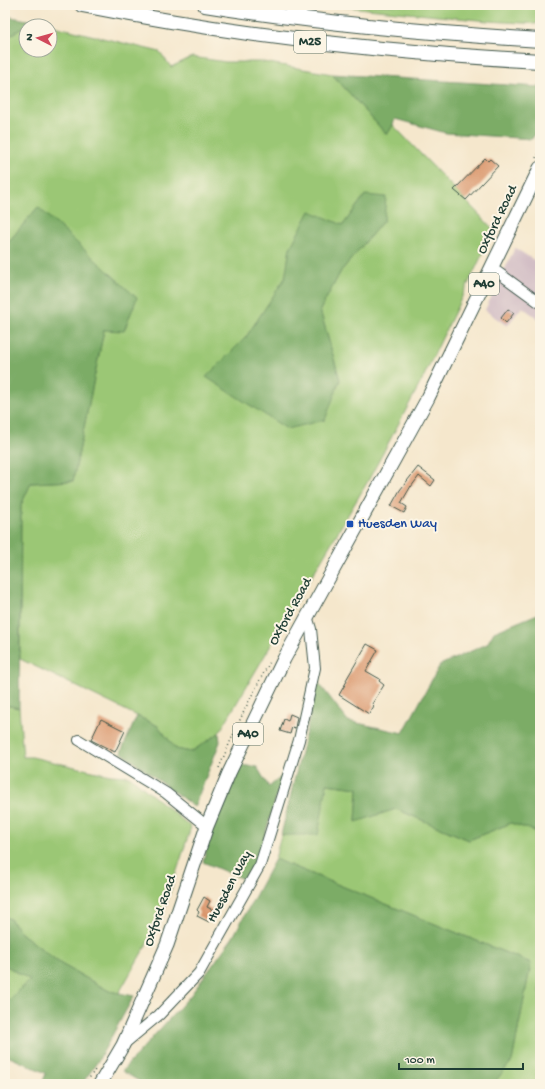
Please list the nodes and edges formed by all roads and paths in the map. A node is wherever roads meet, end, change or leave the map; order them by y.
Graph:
1 (82, 5) edge
2 (205, 5) edge
3 (540, 40) edge
4 (540, 61) edge
5 (540, 168) edge
6 (492, 268) junction
7 (540, 303) edge
8 (307, 616) junction
9 (79, 740) dead end
10 (207, 826) junction
11 (123, 1045) junction
12 (100, 1084) edge

1 - 4 highway, M25
2 - 3 highway, M25
5 - 6 main road, Oxford Road / A40
6 - 7 street
6 - 8 main road, Oxford Road / A40
8 - 10 main road, Oxford Road / A40
8 - 11 street, Huesden Way
9 - 10 street
10 - 11 main road, Oxford Road / A40
11 - 12 main road, Oxford Road / A40

